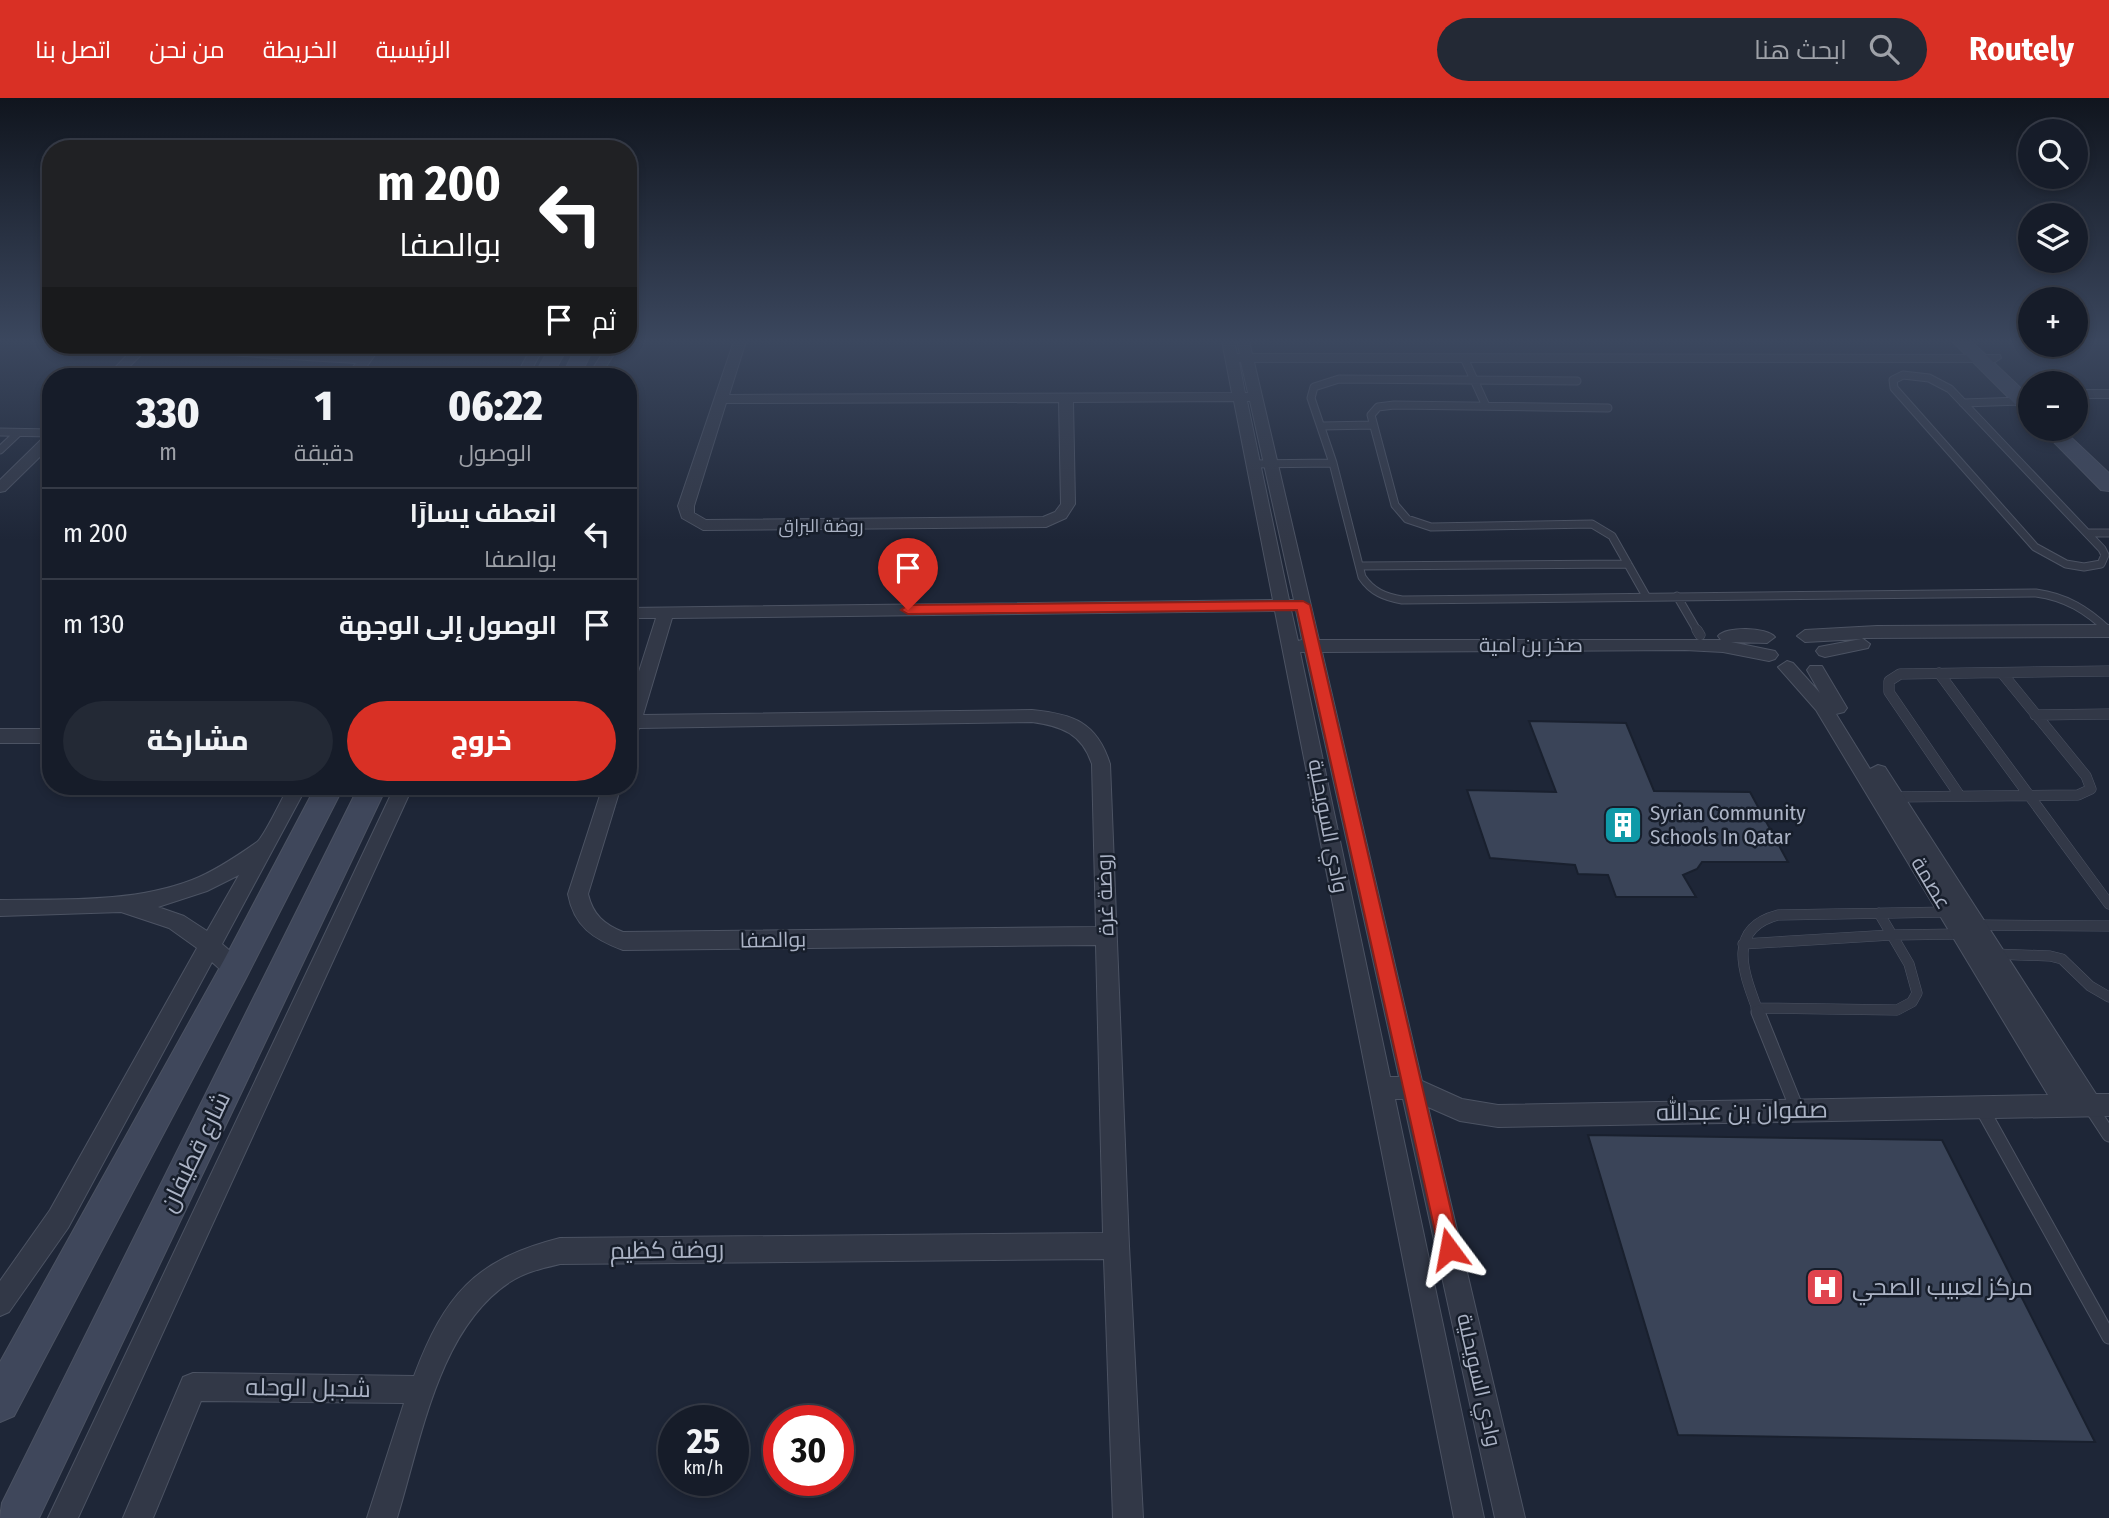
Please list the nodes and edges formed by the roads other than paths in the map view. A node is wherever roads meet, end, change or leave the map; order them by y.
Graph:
1 (718, 407) edge
2 (1066, 407) edge
3 (1250, 407) edge
4 (1316, 407) edge
5 (1380, 407) edge
6 (1563, 407) edge
7 (1911, 407) edge
8 (1968, 407) edge
9 (1608, 408) dead end
10 (1373, 425) junction
11 (1322, 426) junction
12 (0, 432) edge
13 (18, 433) junction
14 (42, 434) edge
15 (2063, 441) edge
16 (2082, 441) edge
17 (42, 444) edge
18 (0, 450) edge
19 (1333, 463) junction
20 (1263, 464) junction
21 (2109, 467) edge
22 (2109, 485) edge
23 (0, 488) edge
24 (2087, 533) junction
25 (2109, 533) edge
26 (1628, 564) junction
27 (1360, 566) junction
28 (1646, 596) junction
29 (1676, 596) junction
30 (1294, 605) junction
31 (666, 612) junction
32 (637, 613) edge
33 (2109, 631) edge
34 (1700, 635) junction
35 (1805, 636) junction
36 (1767, 637) junction
37 (1301, 640) junction
38 (2109, 640) edge
39 (1825, 651) junction
40 (1769, 654) junction
41 (1787, 667) junction
42 (1816, 670) junction
43 (2109, 671) edge
44 (1939, 673) junction
45 (2002, 673) junction
46 (637, 709) edge
47 (2109, 714) edge
48 (2035, 715) junction
49 (637, 729) edge
50 (0, 736) edge
51 (42, 736) edge
52 (293, 795) edge
53 (325, 795) edge
54 (369, 795) edge
55 (400, 795) edge
56 (609, 795) edge
57 (1960, 796) junction
58 (2029, 796) junction
59 (1894, 797) junction
60 (267, 841) junction
61 (2109, 904) edge
62 (104, 906) junction
63 (0, 908) edge
64 (1948, 912) junction
65 (1879, 913) junction
66 (2109, 926) edge
67 (1968, 929) junction
68 (1891, 935) junction
69 (1107, 936) junction
70 (1743, 944) junction
71 (209, 946) junction
72 (1994, 954) junction
73 (235, 969) junction
74 (2109, 997) edge
75 (1756, 1008) junction
76 (1381, 1088) junction
77 (1413, 1088) junction
78 (2089, 1105) edge
79 (1981, 1107) junction
80 (1797, 1109) junction
81 (2109, 1135) edge
82 (1116, 1246) junction
83 (0, 1303) edge
84 (2109, 1337) edge
85 (193, 1387) joint
86 (422, 1390) junction
87 (0, 1402) edge
88 (17, 1518) edge
89 (63, 1518) edge
90 (138, 1518) edge
91 (382, 1518) edge
92 (1128, 1518) edge
93 (1469, 1518) edge
94 (1510, 1518) edge

1 - 2 street, روضة البراق
3 - 20 street, وادي السويحلية
4 - 11 lane
5 - 10 lane
6 - 9 lane
7 - 24 lane
8 - 24 lane
10 - 11 lane
10 - 26 lane
11 - 19 lane
12 - 13 lane
13 - 14 lane
13 - 18 lane
15 - 22 street
16 - 21 street
17 - 23 street
19 - 20 lane
19 - 27 lane
20 - 30 street, وادي السويحلية
24 - 25 lane
26 - 27 lane
26 - 28 lane
27 - 28 lane
28 - 29 lane
29 - 33 lane
29 - 34 lane
30 - 31 street
30 - 37 street, وادي السويحلية
31 - 32 street
31 - 46 street
33 - 35 street
34 - 36 street, صخر بن امية
34 - 37 street, صخر بن امية
35 - 36 street, صخر بن امية
35 - 39 street
36 - 40 street
37 - 40 street, صخر بن امية
37 - 76 street, وادي السويحلية
37 - 77 street, وادي السويحلية
38 - 39 street
39 - 42 street
40 - 41 street, عصمة
41 - 42 street
41 - 64 street, عصمة
42 - 59 street, عصمة
43 - 45 lane
44 - 45 lane
44 - 57 lane
44 - 58 lane
45 - 48 lane
47 - 48 lane
48 - 58 lane
49 - 69 street, روضة غرة
50 - 51 street
52 - 60 street
53 - 73 street
54 - 88 street, شارع قطيفان
55 - 89 street, شارع قطيفان
56 - 69 street, بوالصفا
57 - 58 lane
57 - 59 lane
58 - 61 lane
59 - 67 street, عصمة
60 - 62 street
60 - 71 street
62 - 63 street
62 - 71 street
64 - 65 lane
64 - 67 street, عصمة
65 - 68 lane
65 - 70 lane
66 - 67 lane
67 - 68 lane
67 - 72 street, عصمة
67 - 78 street, عصمة
68 - 70 lane
68 - 75 lane
69 - 82 street, روضة غرة
70 - 75 lane
71 - 73 street
71 - 83 street
72 - 74 lane
72 - 78 street, عصمة
73 - 87 street
75 - 80 lane
76 - 77 street, صفوان بن عبدالله
76 - 93 street, وادي السويحلية
77 - 80 street, صفوان بن عبدالله
77 - 94 street, وادي السويحلية
78 - 79 street, صفوان بن عبدالله
78 - 81 lane
79 - 80 street, صفوان بن عبدالله
79 - 84 lane
82 - 86 street, روضة كظيم
82 - 92 street, روضة غرة
85 - 86 street, شجبل الوحله
85 - 90 street
86 - 91 street, روضة كظيم

